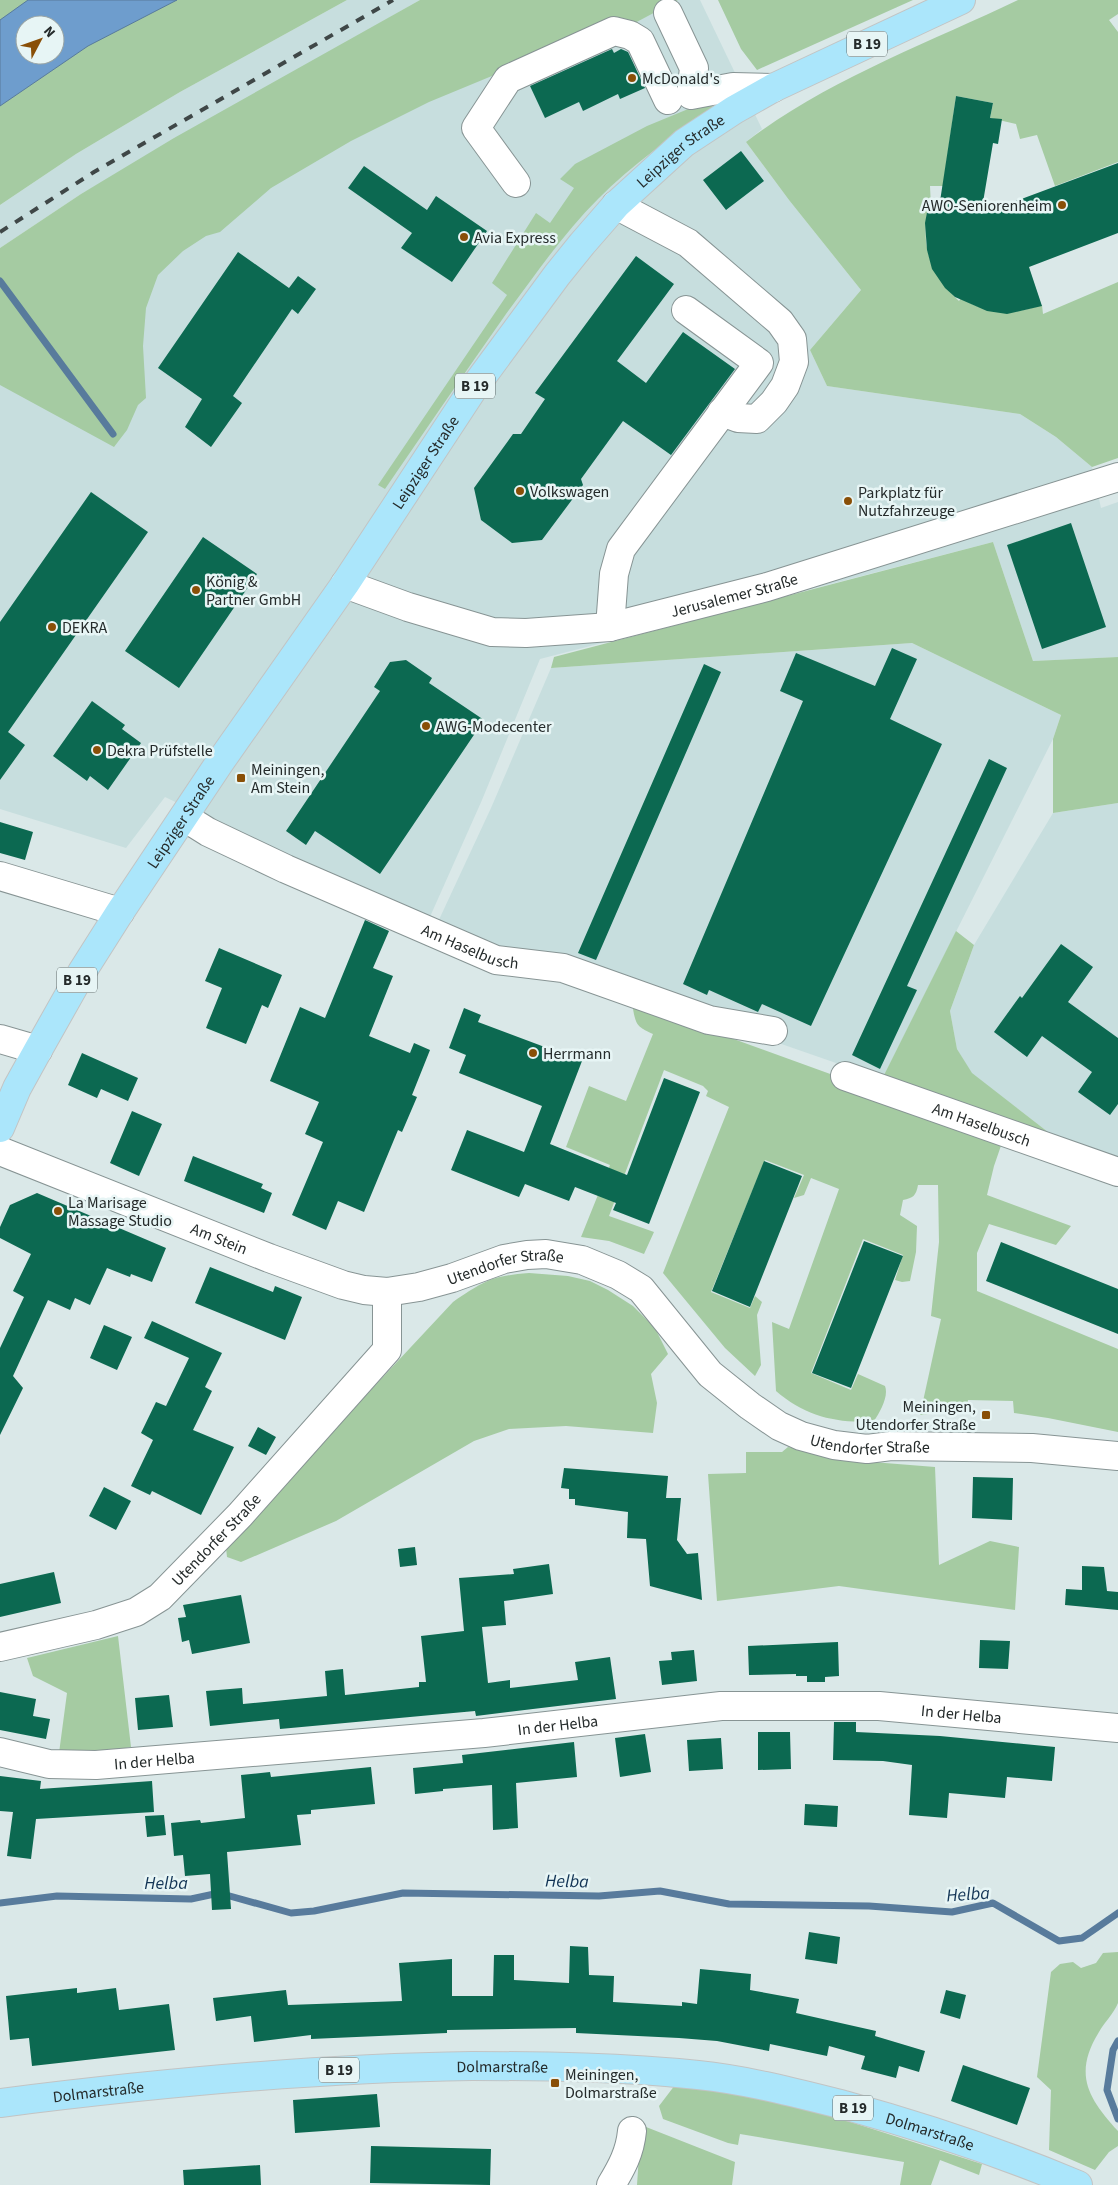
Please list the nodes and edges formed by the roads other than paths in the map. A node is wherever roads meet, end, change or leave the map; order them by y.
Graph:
1 (961, 0) edge
2 (668, 13) dead end
3 (774, 88) junction
4 (679, 97) junction
5 (516, 183) dead end
6 (616, 205) junction
7 (686, 310) dead end
8 (722, 412) junction
9 (1118, 477) edge
10 (345, 584) junction
11 (610, 627) junction
12 (184, 817) junction
13 (0, 876) edge
14 (120, 912) junction
15 (773, 1031) dead end
16 (0, 1039) edge
17 (38, 1050) junction
18 (845, 1076) dead end
19 (0, 1128) edge
20 (0, 1150) edge
21 (1118, 1172) edge
22 (387, 1292) junction
23 (1118, 1456) edge
24 (0, 1646) edge
25 (1118, 1728) edge
26 (0, 1752) edge
27 (0, 2104) edge
28 (632, 2131) dead end
29 (611, 2185) edge
30 (1078, 2185) edge

1 - 3 main road, Leipziger Straße / B 19
2 - 4 street
3 - 4 street
3 - 6 main road, Leipziger Straße / B 19
4 - 5 street
6 - 8 street
6 - 10 main road, Leipziger Straße / B 19
7 - 8 street
8 - 11 street
9 - 11 street, Jerusalemer Straße
10 - 11 street, Jerusalemer Straße
10 - 12 main road, Leipziger Straße / B 19
12 - 14 main road, Leipziger Straße / B 19
12 - 15 street, Am Haselbusch
13 - 14 street
14 - 17 main road, Leipziger Straße / B 19
16 - 17 street
17 - 19 main road, Leipziger Straße / B 19
18 - 21 street, Am Haselbusch
20 - 22 street, Am Stein
22 - 23 street, Utendorfer Straße
22 - 24 street, Utendorfer Straße
25 - 26 street, In der Helba
27 - 30 main road, Dolmarstraße / B 19
28 - 29 street

